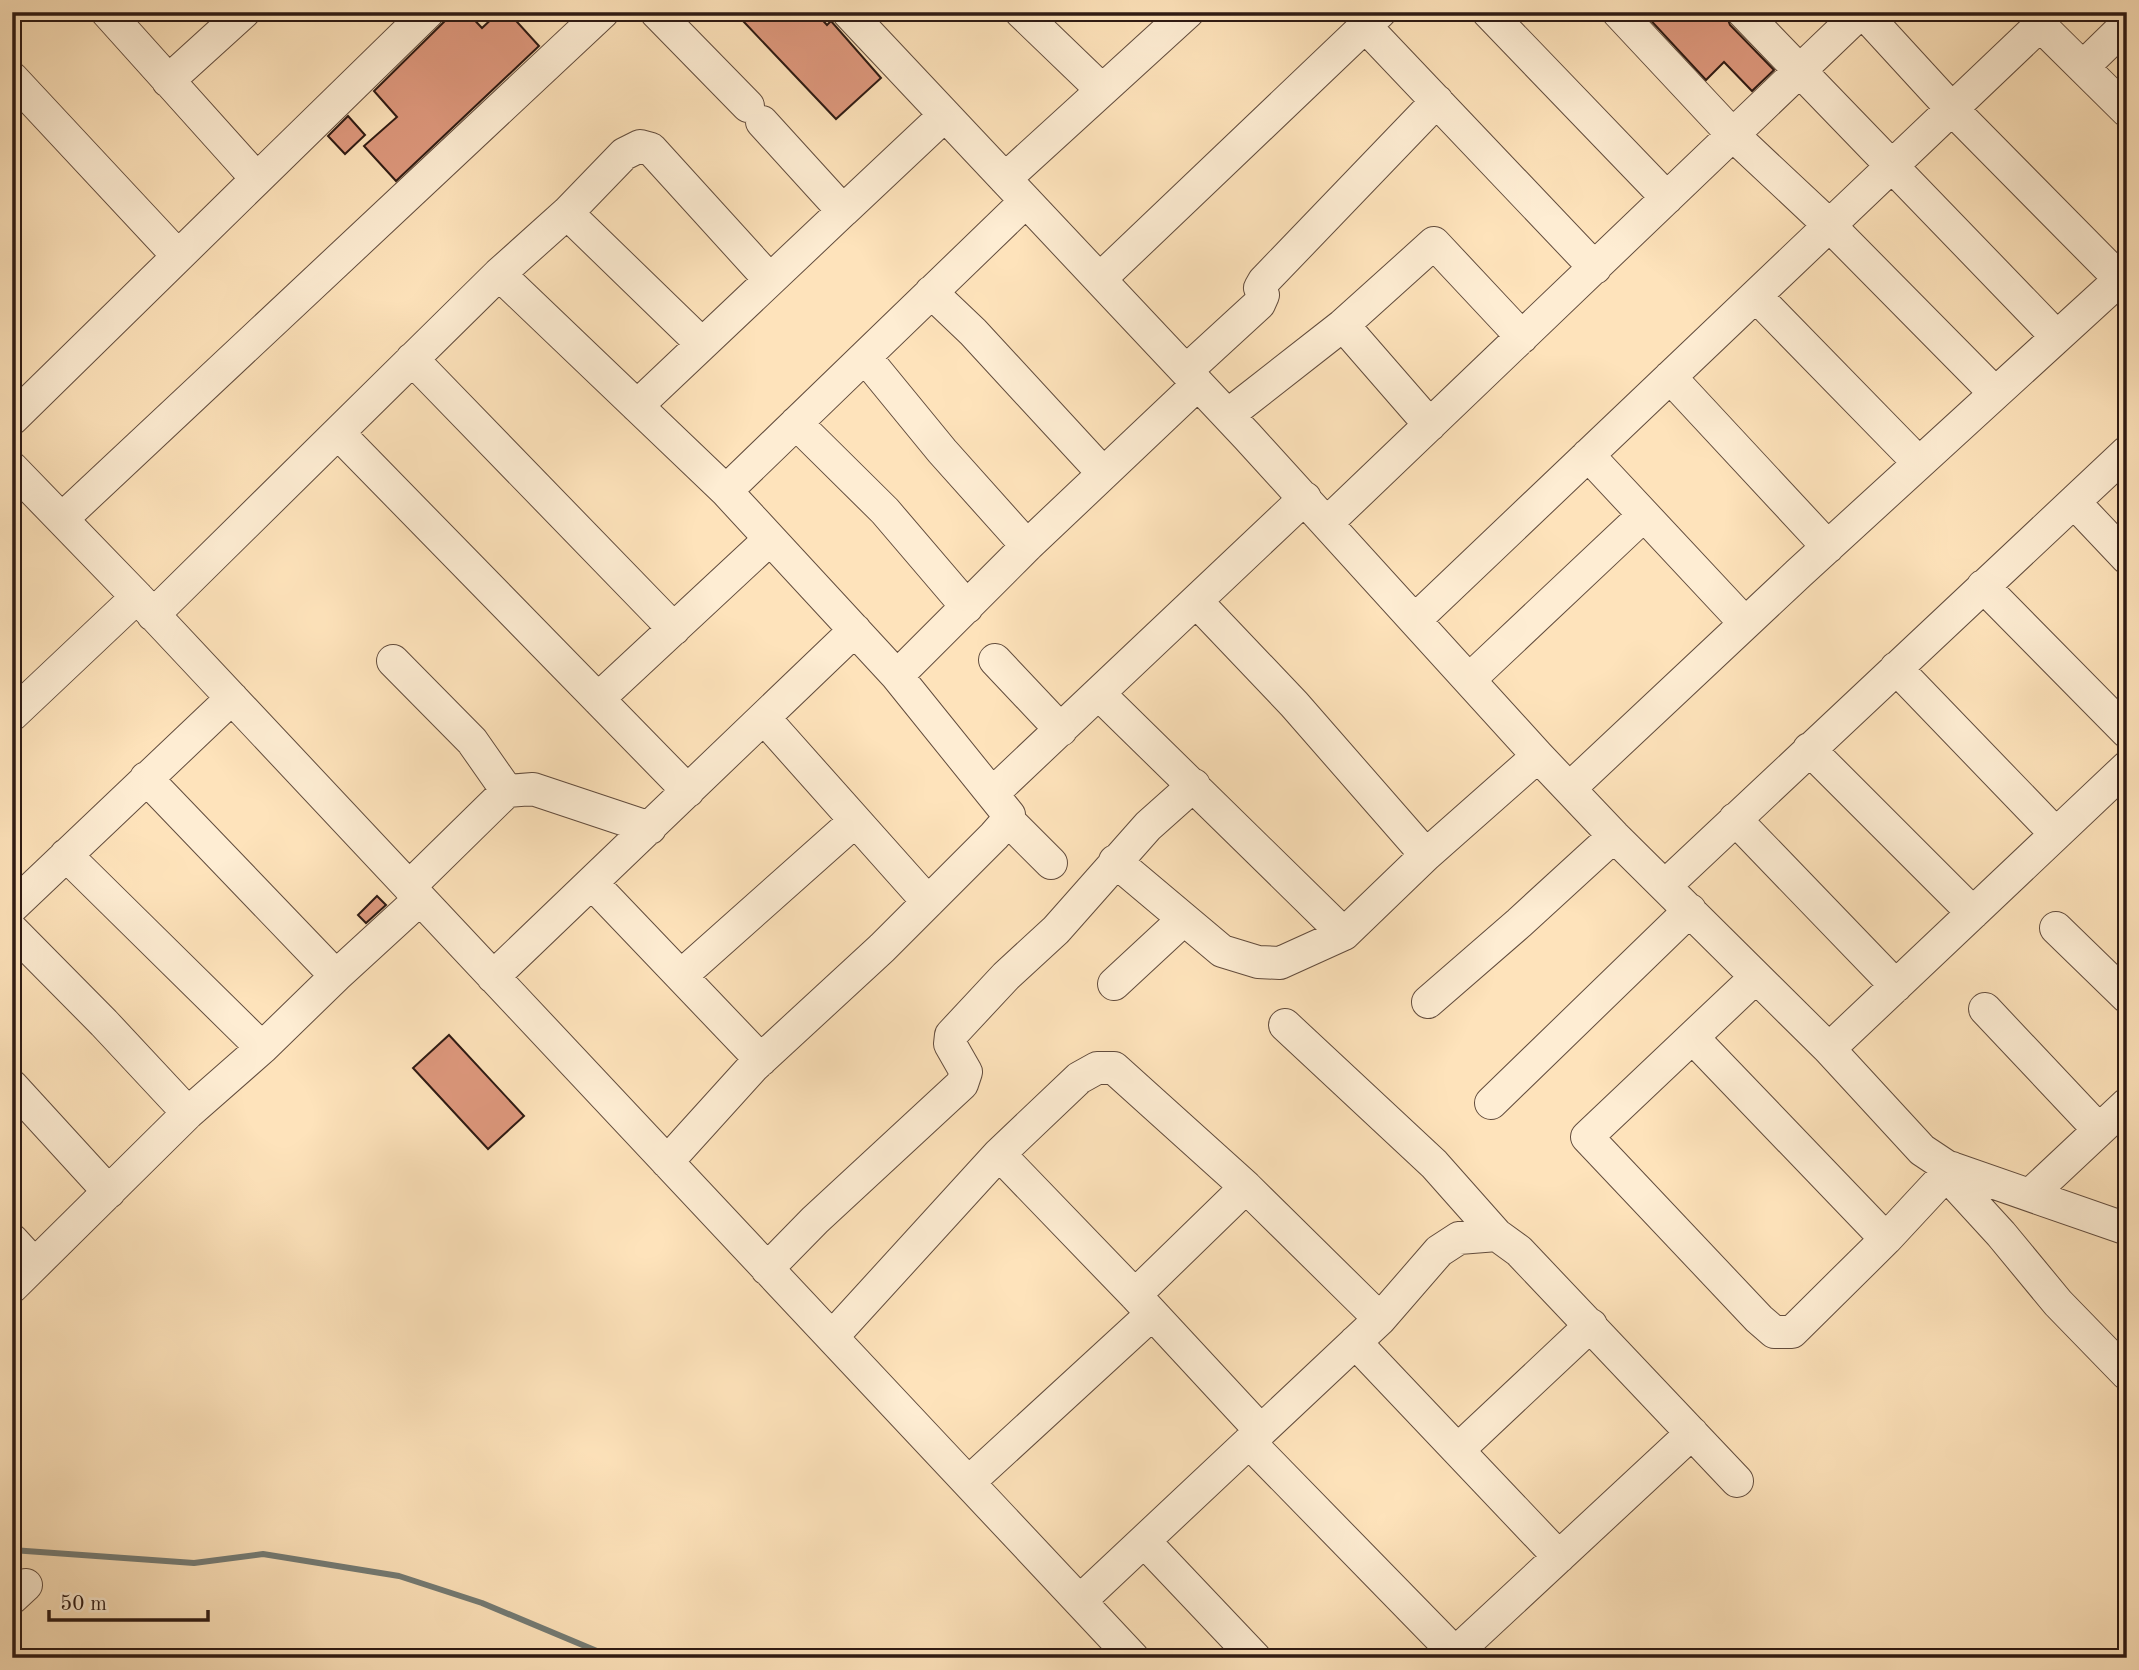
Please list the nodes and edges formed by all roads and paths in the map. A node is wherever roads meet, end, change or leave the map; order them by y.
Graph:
1 (244, 12) edge
2 (428, 12) edge
3 (603, 12) edge
4 (656, 12) edge
5 (1021, 12) edge
6 (1488, 12) edge
7 (1618, 12) edge
8 (1743, 12) edge
9 (1862, 12) edge
10 (1178, 15) edge
11 (860, 16) edge
12 (124, 18) edge
13 (1372, 19) edge
14 (2127, 24) edge
15 (2083, 67) junction
16 (1799, 72) junction
17 (12, 78) edge
18 (168, 81) junction
19 (1102, 90) junction
20 (1437, 101) junction
21 (1952, 109) junction
22 (2127, 111) edge
23 (945, 115) junction
24 (1733, 135) junction
25 (1892, 166) junction
26 (257, 179) junction
27 (1016, 190) junction
28 (1667, 198) junction
29 (844, 211) junction
30 (567, 213) junction
31 (1829, 225) junction
32 (178, 256) junction
33 (1594, 268) junction
34 (499, 274) junction
35 (2123, 276) edge
36 (1100, 279) junction
37 (770, 280) junction
38 (932, 292) junction
39 (1756, 296) junction
40 (1343, 325) junction
41 (1522, 337) junction
42 (2057, 337) junction
43 (702, 344) junction
44 (864, 357) junction
45 (412, 359) junction
46 (1670, 377) junction
47 (1192, 378) junction
48 (1995, 393) junction
49 (636, 406) junction
50 (1227, 415) junction
51 (12, 419) edge
52 (796, 423) junction
53 (1430, 425) junction
54 (338, 433) junction
55 (2127, 452) edge
56 (1588, 455) junction
57 (1919, 463) junction
58 (12, 468) edge
59 (1103, 472) junction
60 (726, 491) junction
61 (1305, 498) junction
62 (2074, 502) junction
63 (1644, 515) junction
64 (62, 519) junction
65 (1327, 523) junction
66 (770, 539) junction
67 (1027, 546) junction
68 (1828, 547) junction
69 (2127, 558) edge
70 (1983, 586) junction
71 (1196, 601) junction
72 (145, 606) junction
73 (967, 607) junction
74 (1415, 620) junction
75 (1745, 623) junction
76 (674, 629) junction
77 (855, 631) junction
78 (995, 660) dead end
79 (393, 661) dead end
80 (1896, 668) junction
81 (897, 676) junction
82 (1470, 679) junction
83 (1099, 694) junction
84 (18, 697) edge
85 (232, 698) junction
86 (598, 699) junction
87 (764, 718) junction
88 (1061, 730) junction
89 (2127, 732) edge
90 (1809, 749) junction
91 (1538, 756) junction
92 (2127, 767) edge
93 (146, 778) junction
94 (1194, 785) junction
95 (1570, 788) junction
96 (507, 791) junction
97 (688, 791) junction
98 (1001, 807) junction
99 (1735, 819) junction
100 (855, 821) junction
101 (650, 828) junction
102 (2056, 834) junction
103 (1614, 836) junction
104 (66, 855) junction
105 (1426, 855) junction
106 (1115, 861) junction
107 (1051, 863) dead end
108 (592, 883) junction
109 (1664, 886) junction
110 (415, 893) junction
111 (928, 902) junction
112 (12, 907) edge
113 (1690, 909) junction
114 (1973, 913) junction
115 (1183, 920) junction
116 (2056, 928) dead end
117 (12, 930) edge
118 (1344, 934) junction
119 (682, 975) junction
120 (336, 976) junction
121 (494, 977) junction
122 (1756, 977) junction
123 (1114, 984) dead end
124 (1896, 986) junction
125 (2127, 997) edge
126 (1428, 1002) dead end
127 (1985, 1009) dead end
128 (1285, 1025) dead end
129 (1693, 1038) junction
130 (262, 1048) junction
131 (1829, 1049) junction
132 (761, 1059) junction
133 (12, 1086) edge
134 (1491, 1103) dead end
135 (2127, 1104) edge
136 (188, 1114) junction
137 (2099, 1130) junction
138 (999, 1154) junction
139 (667, 1162) junction
140 (1949, 1171) junction
141 (1246, 1187) junction
142 (109, 1192) junction
143 (2030, 1195) junction
144 (2127, 1229) edge
145 (1497, 1235) junction
146 (1886, 1239) junction
147 (12, 1240) edge
148 (34, 1264) junction
149 (767, 1269) junction
150 (12, 1287) edge
151 (1144, 1304) junction
152 (1380, 1319) junction
153 (1591, 1325) junction
154 (832, 1337) junction
155 (1355, 1342) junction
156 (2127, 1374) edge
157 (1692, 1433) junction
158 (1255, 1436) junction
159 (1458, 1450) junction
160 (1737, 1480) dead end
161 (969, 1482) junction
162 (1144, 1541) junction
163 (1559, 1557) junction
164 (1080, 1601) junction
165 (1453, 1655) edge
166 (1133, 1658) edge
167 (1255, 1658) edge

1 - 18 street
2 - 26 street
3 - 64 street
4 - 29 street
5 - 19 street
6 - 28 street
7 - 24 street
8 - 16 street
9 - 16 street
9 - 21 street
10 - 19 street
11 - 23 street
12 - 18 street
13 - 20 street
13 - 36 street
14 - 15 street
15 - 21 street
15 - 22 street
16 - 24 street
16 - 25 street
17 - 32 street
18 - 26 street
19 - 27 street
20 - 33 street
20 - 47 street
21 - 25 street
21 - 35 street
23 - 27 street
23 - 29 street
24 - 28 street
24 - 31 street
25 - 31 street
25 - 42 street
26 - 32 street
27 - 36 street
27 - 38 street
28 - 33 street
29 - 37 street
30 - 34 street
30 - 37 street
30 - 43 street
31 - 39 street
31 - 48 street
32 - 51 street
33 - 41 street
34 - 45 street
34 - 49 street
35 - 42 street
36 - 47 street
37 - 43 street
38 - 44 street
38 - 59 street
39 - 46 street
39 - 57 street
40 - 41 street
40 - 50 street
40 - 53 street
41 - 53 street
42 - 48 street
43 - 49 street
44 - 52 street
44 - 67 street
45 - 54 street
45 - 76 street
46 - 56 street
46 - 68 street
47 - 50 street
47 - 59 street
48 - 57 street
49 - 60 street
50 - 61 street
52 - 60 street
52 - 73 street
53 - 65 street
54 - 72 street
54 - 86 street
55 - 62 street
56 - 63 street
56 - 74 street
57 - 68 street
58 - 64 street
59 - 67 street
60 - 66 street
61 - 65 street
61 - 71 street
62 - 69 street
62 - 70 street
63 - 75 street
63 - 82 street
64 - 72 street
65 - 74 street
66 - 76 street
66 - 77 street
67 - 73 street
68 - 75 street
70 - 80 street
70 - 89 street
71 - 83 street
71 - 105 street
72 - 84 street
72 - 85 street
73 - 81 street
74 - 82 street
75 - 95 street
76 - 86 street
77 - 81 street
77 - 87 street
78 - 88 street
79 - 96 street
80 - 90 street
80 - 102 street
81 - 98 street
82 - 91 street
83 - 88 street
83 - 94 street
85 - 93 street
85 - 110 street
86 - 97 street
87 - 97 street
87 - 100 street
88 - 98 street
90 - 99 street
90 - 114 street
91 - 95 street
91 - 105 street
92 - 102 street
93 - 104 street
93 - 120 street
94 - 106 street
94 - 118 street
95 - 103 street
96 - 101 street
96 - 110 street
97 - 101 street
98 - 107 street
98 - 111 street
99 - 109 street
99 - 124 street
100 - 111 street
100 - 119 street
101 - 108 street
102 - 114 street
103 - 109 street
103 - 126 street
104 - 112 street
104 - 130 street
105 - 118 street
106 - 115 street
106 - 149 street
108 - 119 street
108 - 121 street
109 - 113 street
110 - 120 street
110 - 121 street
111 - 132 street
113 - 122 street
113 - 134 street
114 - 124 street
115 - 118 street
115 - 123 street
116 - 125 street
117 - 136 street
119 - 132 street
120 - 130 street
121 - 139 street
122 - 129 street
122 - 131 street
124 - 131 street
127 - 137 street
128 - 145 street
129 - 146 street
129 - 146 street
130 - 136 street
131 - 140 street
132 - 139 street
133 - 142 street
135 - 137 street
136 - 142 street
137 - 143 street
138 - 141 street
138 - 151 street
138 - 154 street
139 - 149 street
140 - 143 street
140 - 146 street
140 - 156 street
141 - 151 street
141 - 152 street
142 - 148 street
143 - 144 street
145 - 152 street
145 - 153 street
147 - 148 street
148 - 150 street
149 - 154 street
151 - 158 street
151 - 161 street
152 - 155 street
153 - 157 street
153 - 159 street
154 - 161 street
155 - 158 street
155 - 159 street
157 - 160 street
157 - 163 street
158 - 162 street
158 - 165 street
159 - 163 street
161 - 164 street
162 - 164 street
162 - 167 street
163 - 165 street
164 - 166 street

